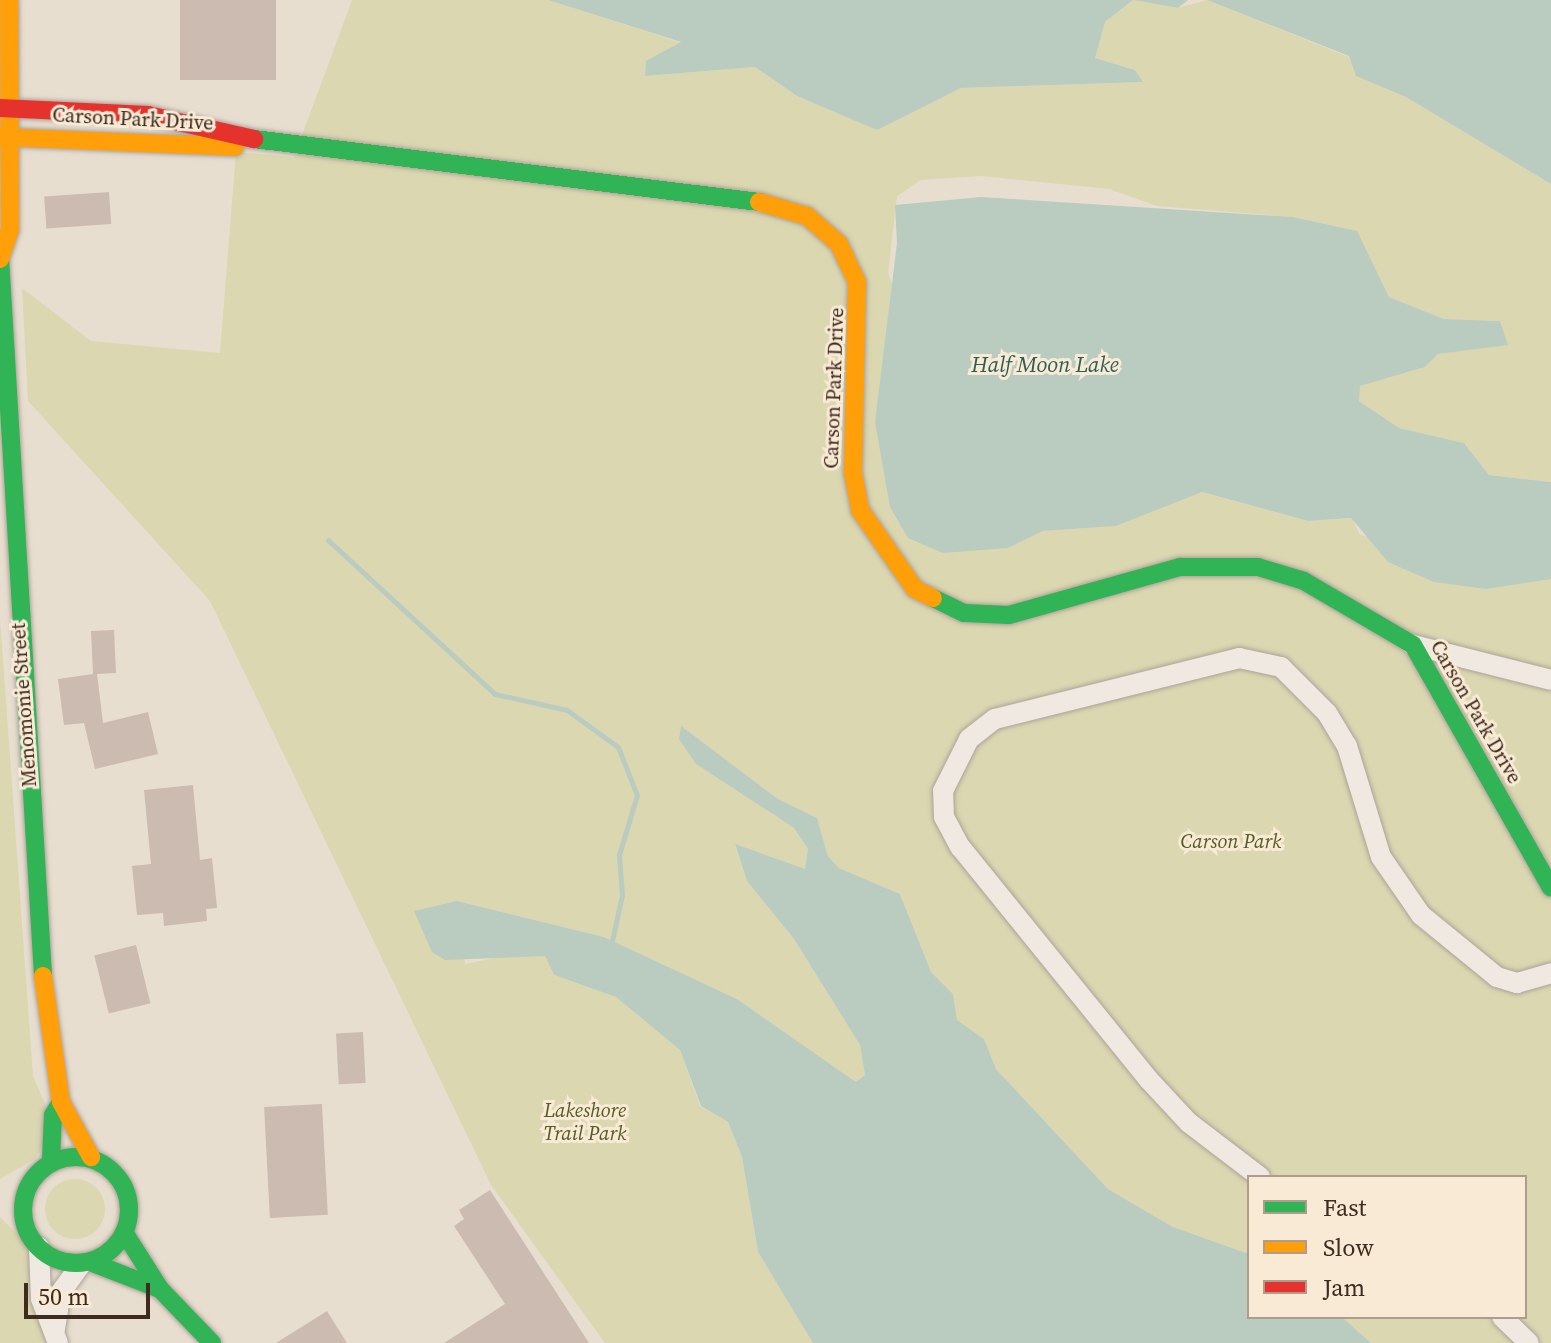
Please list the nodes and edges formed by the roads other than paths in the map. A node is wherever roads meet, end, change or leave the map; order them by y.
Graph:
1 (9, 0) edge
2 (6, 108) edge
3 (5, 137) edge
4 (263, 141) junction
5 (0, 258) edge
6 (1413, 645) junction
7 (1551, 680) edge
8 (1551, 888) edge
9 (1551, 973) edge
10 (61, 1102) junction
11 (91, 1157) junction
12 (51, 1160) junction
13 (1257, 1175) edge
14 (124, 1232) junction
15 (39, 1247) junction
16 (87, 1264) junction
17 (160, 1289) junction
18 (1504, 1319) edge
19 (56, 1338) edge
20 (212, 1343) edge
21 (1529, 1343) edge

1 - 2 street, Menomonie Street
2 - 3 street, Menomonie Street
2 - 4 street, Carson Park Drive
3 - 4 street, Carson Park Drive
3 - 5 street, Menomonie Street
4 - 6 street, Carson Park Drive
5 - 10 street, Menomonie Street
6 - 7 street
6 - 8 street, Carson Park Drive
9 - 13 street
10 - 11 street, Menomonie Street
10 - 12 street, Menomonie Street
11 - 12 street
11 - 14 street
12 - 15 street
14 - 16 street
14 - 17 street
15 - 16 street
15 - 19 street
16 - 17 street
16 - 19 street
17 - 20 street
18 - 21 street

